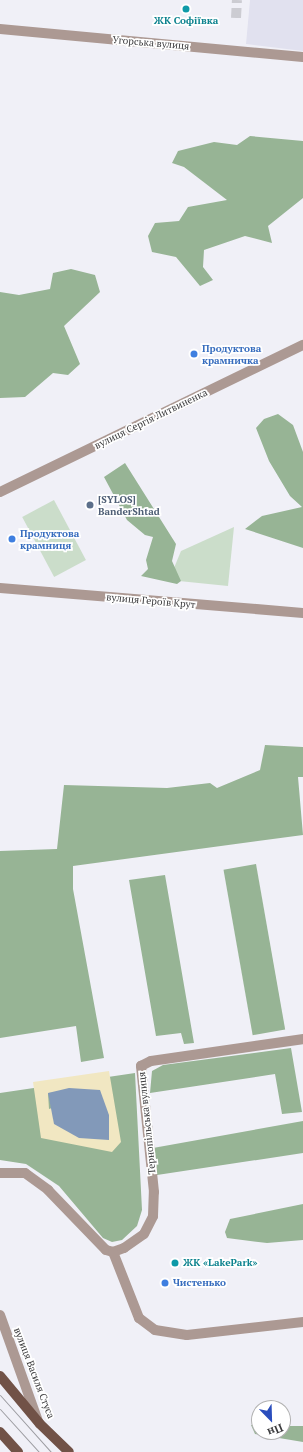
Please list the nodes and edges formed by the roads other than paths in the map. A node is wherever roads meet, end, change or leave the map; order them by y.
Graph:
1 (0, 30) edge
2 (303, 57) edge
3 (303, 345) edge
4 (0, 492) edge
5 (0, 588) edge
6 (303, 613) edge
7 (303, 1039) edge
8 (0, 1173) edge
9 (113, 1252) junction
10 (0, 1315) edge
11 (303, 1322) edge
12 (0, 1376) edge
13 (40, 1424) junction
14 (0, 1432) edge
15 (16, 1450) edge
16 (68, 1452) edge

1 - 2 street, Угорська вулиця
3 - 4 street, вулиця Сергія Литвиненка
5 - 6 street, вулиця Героїв Крут
7 - 9 street, Тернопільська вулиця
8 - 9 street
9 - 11 street
10 - 13 street, вулиця Василя Стуса
12 - 13 main road
13 - 16 main road, вулиця Василя Стуса
14 - 15 main road

